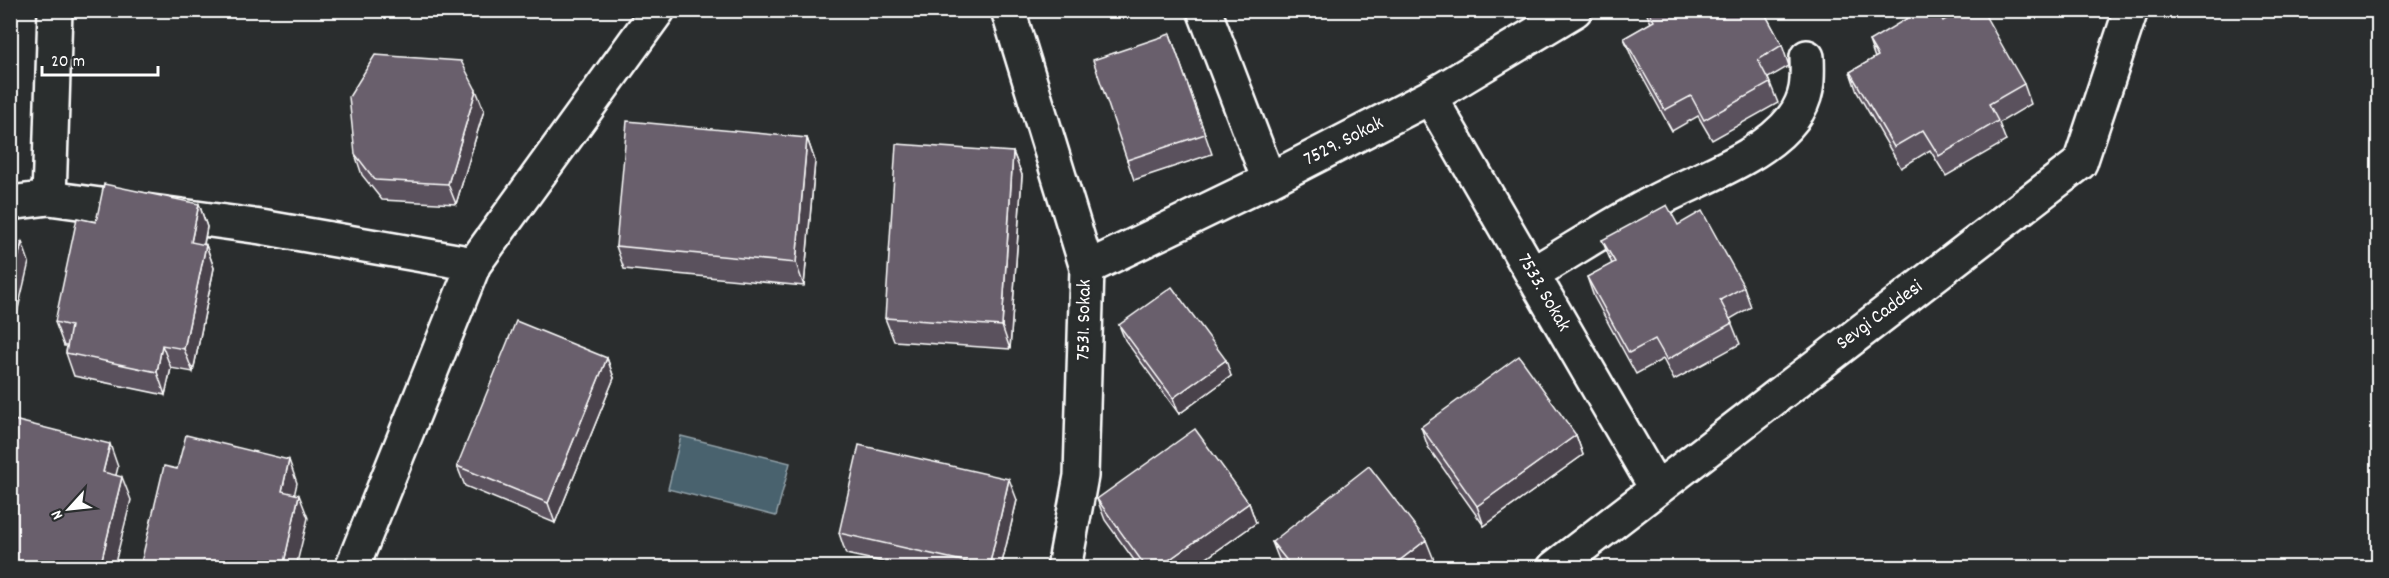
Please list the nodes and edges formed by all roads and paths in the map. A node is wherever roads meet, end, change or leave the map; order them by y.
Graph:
1 (55, 10) edge
2 (658, 10) edge
3 (1008, 10) edge
4 (1203, 10) edge
5 (1575, 10) edge
6 (2131, 10) edge
7 (1807, 57) dead end
8 (1430, 97) junction
9 (1269, 180) junction
10 (49, 198) junction
11 (10, 203) edge
12 (474, 264) junction
13 (1087, 268) junction
14 (1532, 274) junction
15 (1656, 488) junction
16 (352, 567) edge
17 (1064, 567) edge
18 (1554, 567) edge

1 - 10 street
2 - 12 street
3 - 13 street, 7531. Sokak
4 - 9 street
5 - 8 street, 7529. Sokak
6 - 15 street, Sevgi Caddesi
7 - 14 street
8 - 9 street, 7529. Sokak
8 - 14 street, 7533. Sokak
9 - 13 street, 7529. Sokak
10 - 11 street
10 - 12 street
12 - 16 street
13 - 17 street, 7531. Sokak
14 - 15 street, 7533. Sokak
15 - 18 street, Sevgi Caddesi

